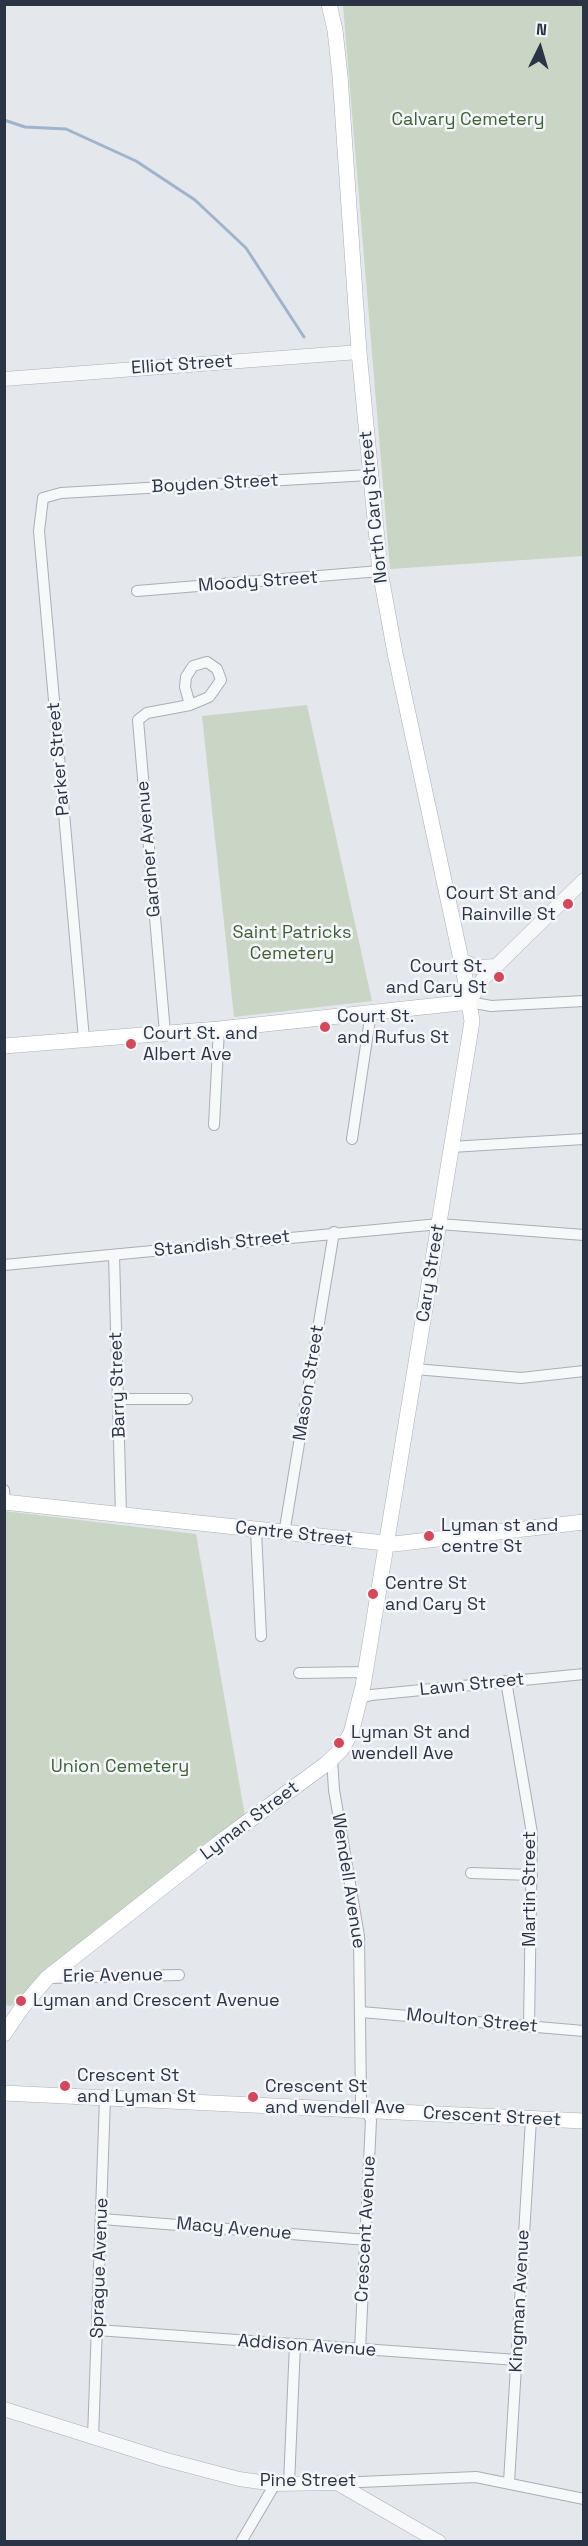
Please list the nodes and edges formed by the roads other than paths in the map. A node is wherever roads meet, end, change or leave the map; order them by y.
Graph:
1 (329, 4) edge
2 (358, 352) junction
3 (4, 379) edge
4 (369, 474) junction
5 (61, 493) joint
6 (380, 571) junction
7 (136, 591) dead end
8 (190, 705) dead end
9 (583, 881) edge
10 (462, 960) junction
11 (496, 966) junction
12 (584, 1001) edge
13 (469, 1002) junction
14 (371, 1012) junction
15 (219, 1029) junction
16 (165, 1033) junction
17 (84, 1039) junction
18 (4, 1046) edge
19 (214, 1125) dead end
20 (352, 1139) dead end
21 (584, 1139) edge
22 (452, 1148) junction
23 (439, 1224) junction
24 (334, 1232) junction
25 (584, 1235) edge
26 (114, 1255) junction
27 (4, 1265) edge
28 (415, 1369) junction
29 (584, 1371) edge
30 (119, 1399) junction
31 (187, 1399) dead end
32 (4, 1490) edge
33 (5, 1502) edge
34 (121, 1515) junction
35 (584, 1522) edge
36 (256, 1531) junction
37 (284, 1534) junction
38 (386, 1543) junction
39 (261, 1636) dead end
40 (366, 1672) junction
41 (299, 1673) dead end
42 (584, 1674) edge
43 (506, 1681) junction
44 (360, 1698) junction
45 (332, 1758) junction
46 (471, 1873) dead end
47 (532, 1875) junction
48 (179, 1975) dead end
49 (47, 1978) junction
50 (361, 2012) junction
51 (529, 2026) junction
52 (584, 2031) edge
53 (4, 2034) edge
54 (4, 2093) edge
55 (105, 2098) junction
56 (366, 2111) junction
57 (531, 2119) junction
58 (584, 2121) edge
59 (102, 2219) junction
60 (367, 2240) junction
61 (97, 2330) junction
62 (295, 2344) junction
63 (360, 2349) junction
64 (517, 2360) junction
65 (4, 2409) edge
66 (93, 2438) junction
67 (509, 2482) junction
68 (337, 2483) junction
69 (282, 2484) junction
70 (584, 2499) edge
71 (241, 2541) edge
72 (438, 2541) edge

1 - 2 main road, North Cary Street
2 - 3 street, Elliot Street
2 - 4 main road, North Cary Street
4 - 5 street, Boyden Street
4 - 6 main road, North Cary Street
5 - 17 street, Parker Street
6 - 7 street, Moody Street
6 - 10 main road, North Cary Street
8 - 16 street, Gardner Avenue
9 - 11 street
10 - 11 street
10 - 13 main road, North Cary Street
11 - 13 street
12 - 13 street
13 - 14 main road
13 - 22 main road, Cary Street
14 - 15 main road
14 - 20 street
15 - 16 main road
15 - 19 street
16 - 17 main road
17 - 18 main road
21 - 22 street
22 - 23 main road, Cary Street
23 - 24 street, Standish Street
23 - 25 street, Standish Street
23 - 28 main road, Cary Street
24 - 26 street, Standish Street
24 - 37 street, Mason Street
26 - 27 street, Standish Street
26 - 30 street, Barry Street
28 - 29 street
28 - 38 main road, Cary Street
30 - 31 street
30 - 34 street, Barry Street
32 - 33 street
33 - 34 main road, Centre Street
34 - 36 main road, Centre Street
35 - 38 main road, Centre Street
36 - 37 main road, Centre Street
36 - 39 street
37 - 38 main road, Centre Street
38 - 40 main road, Lyman Street
40 - 41 street
40 - 44 main road, Lyman Street
42 - 43 street, Lawn Street
43 - 44 street, Lawn Street
43 - 47 street, Martin Street
44 - 45 main road, Lyman Street
45 - 49 main road, Lyman Street
45 - 50 street, Wendell Avenue
46 - 47 street
47 - 51 street, Martin Street
48 - 49 street, Erie Avenue
49 - 53 main road, Lyman Street
50 - 51 street, Moulton Street
50 - 56 street, Wendell Avenue
51 - 52 street, Moulton Street
54 - 55 main road, Crescent Street
55 - 56 main road, Crescent Street
55 - 59 street, Sprague Avenue
56 - 57 main road, Crescent Street
56 - 60 street, Crescent Avenue
57 - 58 main road, Crescent Street
57 - 64 street, Kingman Avenue
59 - 60 street, Macy Avenue
59 - 61 street, Sprague Avenue
60 - 63 street, Crescent Avenue
61 - 62 street, Addison Avenue
61 - 66 street, Sprague Avenue
62 - 63 street, Addison Avenue
62 - 69 street
63 - 64 street, Addison Avenue
64 - 67 street, Kingman Avenue
65 - 66 street, Pine Street
66 - 69 street, Pine Street
67 - 68 street, Pine Street
67 - 70 street, Pine Street
68 - 69 street, Pine Street
68 - 72 street
69 - 71 street

